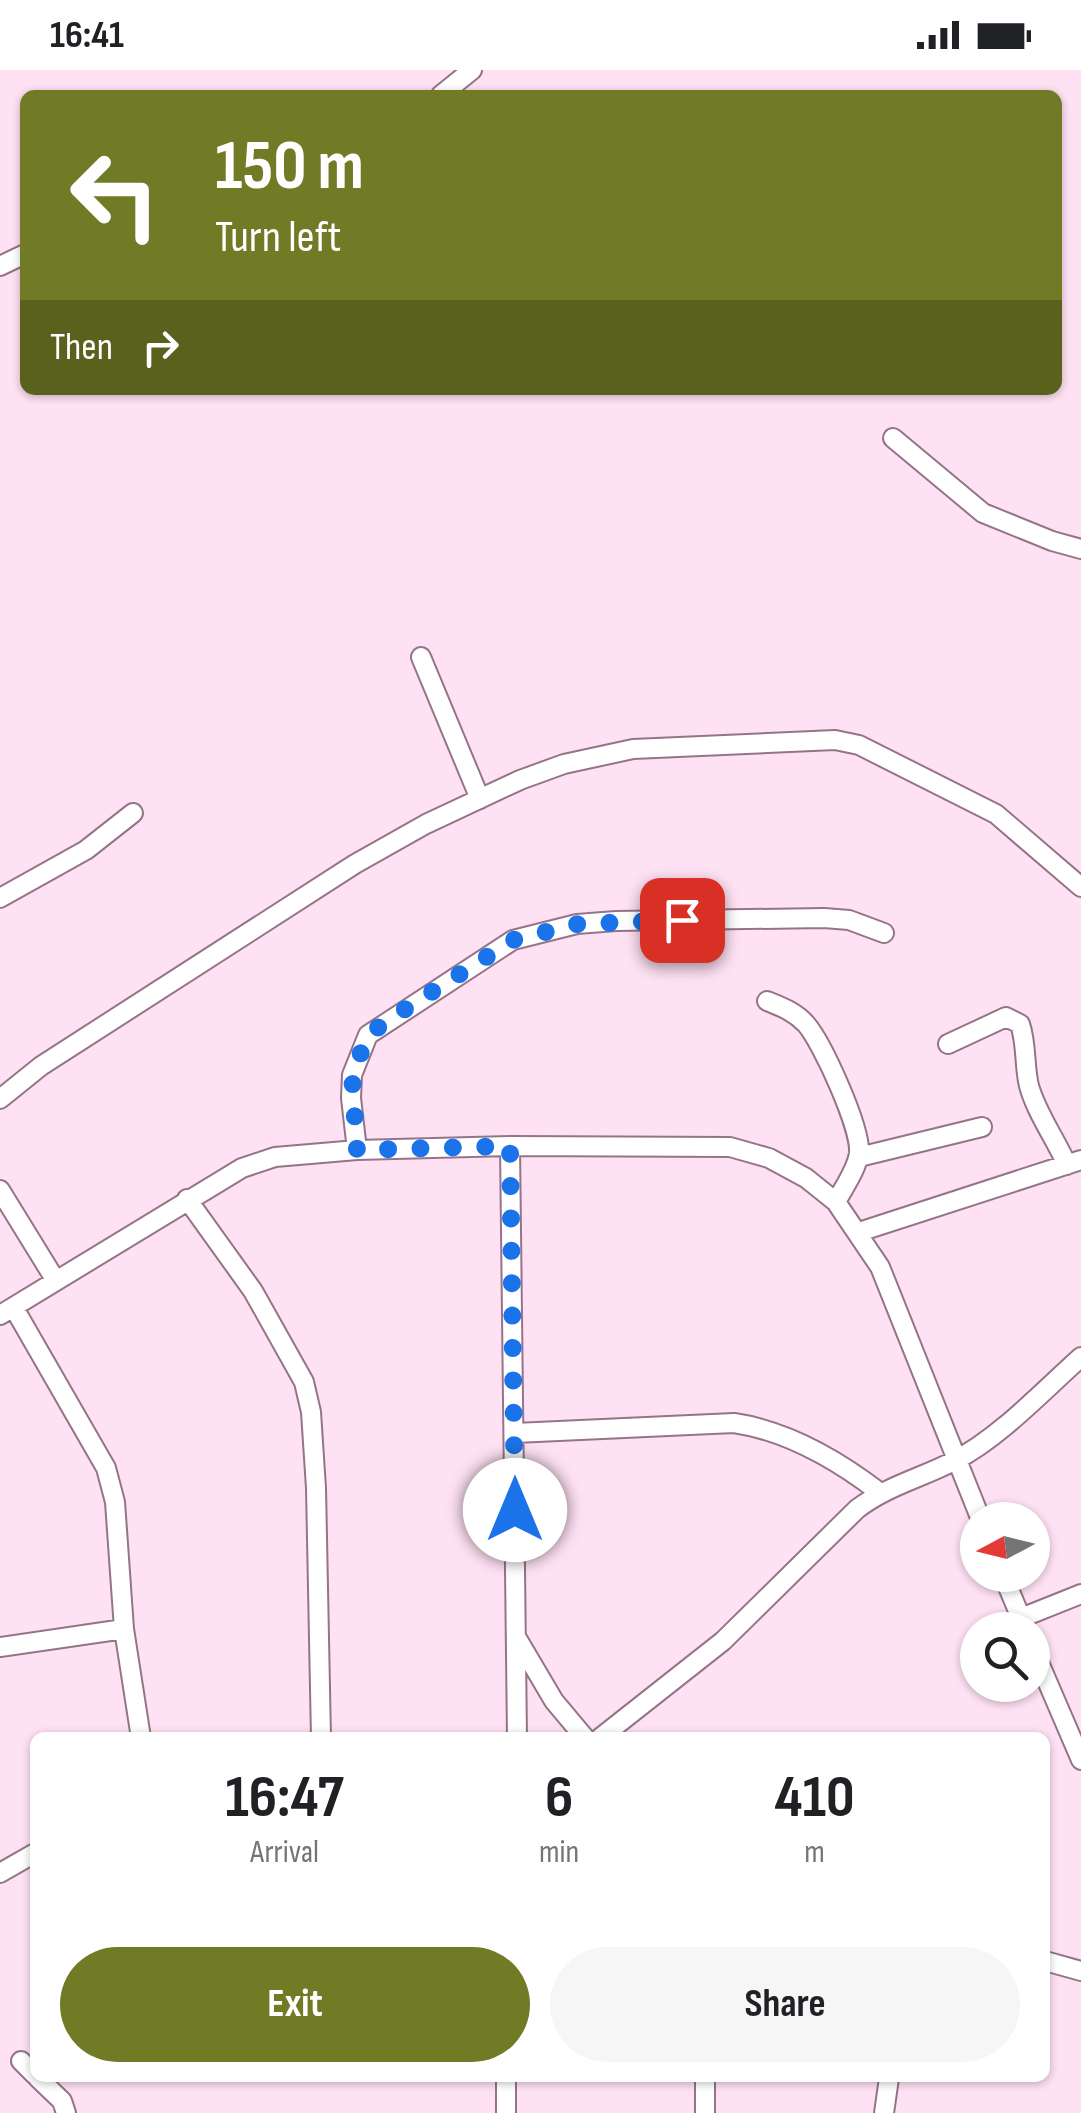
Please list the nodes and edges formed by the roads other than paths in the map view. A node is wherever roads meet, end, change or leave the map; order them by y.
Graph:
1 (472, 70) edge
2 (447, 90) edge
3 (893, 438) dead end
4 (1081, 549) edge
5 (421, 657) dead end
6 (480, 799) junction
7 (134, 814) dead end
8 (1081, 887) edge
9 (0, 898) edge
10 (884, 933) dead end
11 (767, 1001) dead end
12 (948, 1044) dead end
13 (0, 1099) edge
14 (982, 1127) dead end
15 (510, 1146) junction
16 (357, 1150) junction
17 (859, 1156) junction
18 (1074, 1162) edge
19 (0, 1190) edge
20 (188, 1199) junction
21 (836, 1202) junction
22 (860, 1232) junction
23 (56, 1281) junction
24 (7, 1312) edge
25 (1081, 1357) edge
26 (515, 1432) junction
27 (957, 1460) junction
28 (879, 1492) junction
29 (974, 1502) edge
30 (1081, 1594) edge
31 (1046, 1612) edge
32 (124, 1629) junction
33 (516, 1636) junction
34 (0, 1646) edge
35 (1050, 1688) edge
36 (140, 1732) edge
37 (321, 1732) edge
38 (517, 1732) edge
39 (580, 1732) edge
40 (608, 1732) edge
41 (1081, 1760) edge
42 (30, 1856) edge
43 (0, 1873) edge
44 (1050, 1962) edge
45 (1081, 1971) edge
46 (42, 2082) edge
47 (506, 2082) edge
48 (705, 2082) edge
49 (888, 2082) edge
50 (66, 2113) edge
51 (506, 2113) edge
52 (705, 2113) edge
53 (884, 2113) edge

1 - 2 street
3 - 4 street
5 - 6 street
6 - 8 street
6 - 13 street
7 - 9 street
10 - 16 street
11 - 17 street
12 - 18 street
14 - 17 street
15 - 16 street
15 - 21 street
15 - 26 street
16 - 20 street
17 - 21 street
18 - 22 street
19 - 23 street
20 - 23 street
20 - 37 street
21 - 22 street
22 - 27 street
23 - 24 street
24 - 32 street
25 - 27 street
26 - 28 street
26 - 33 street
27 - 28 street
27 - 29 street
28 - 40 street
30 - 31 street
32 - 34 street
32 - 36 street
33 - 38 street
33 - 39 street
35 - 41 street
42 - 43 street
44 - 45 street
46 - 50 street
47 - 51 street
48 - 52 street
49 - 53 street

